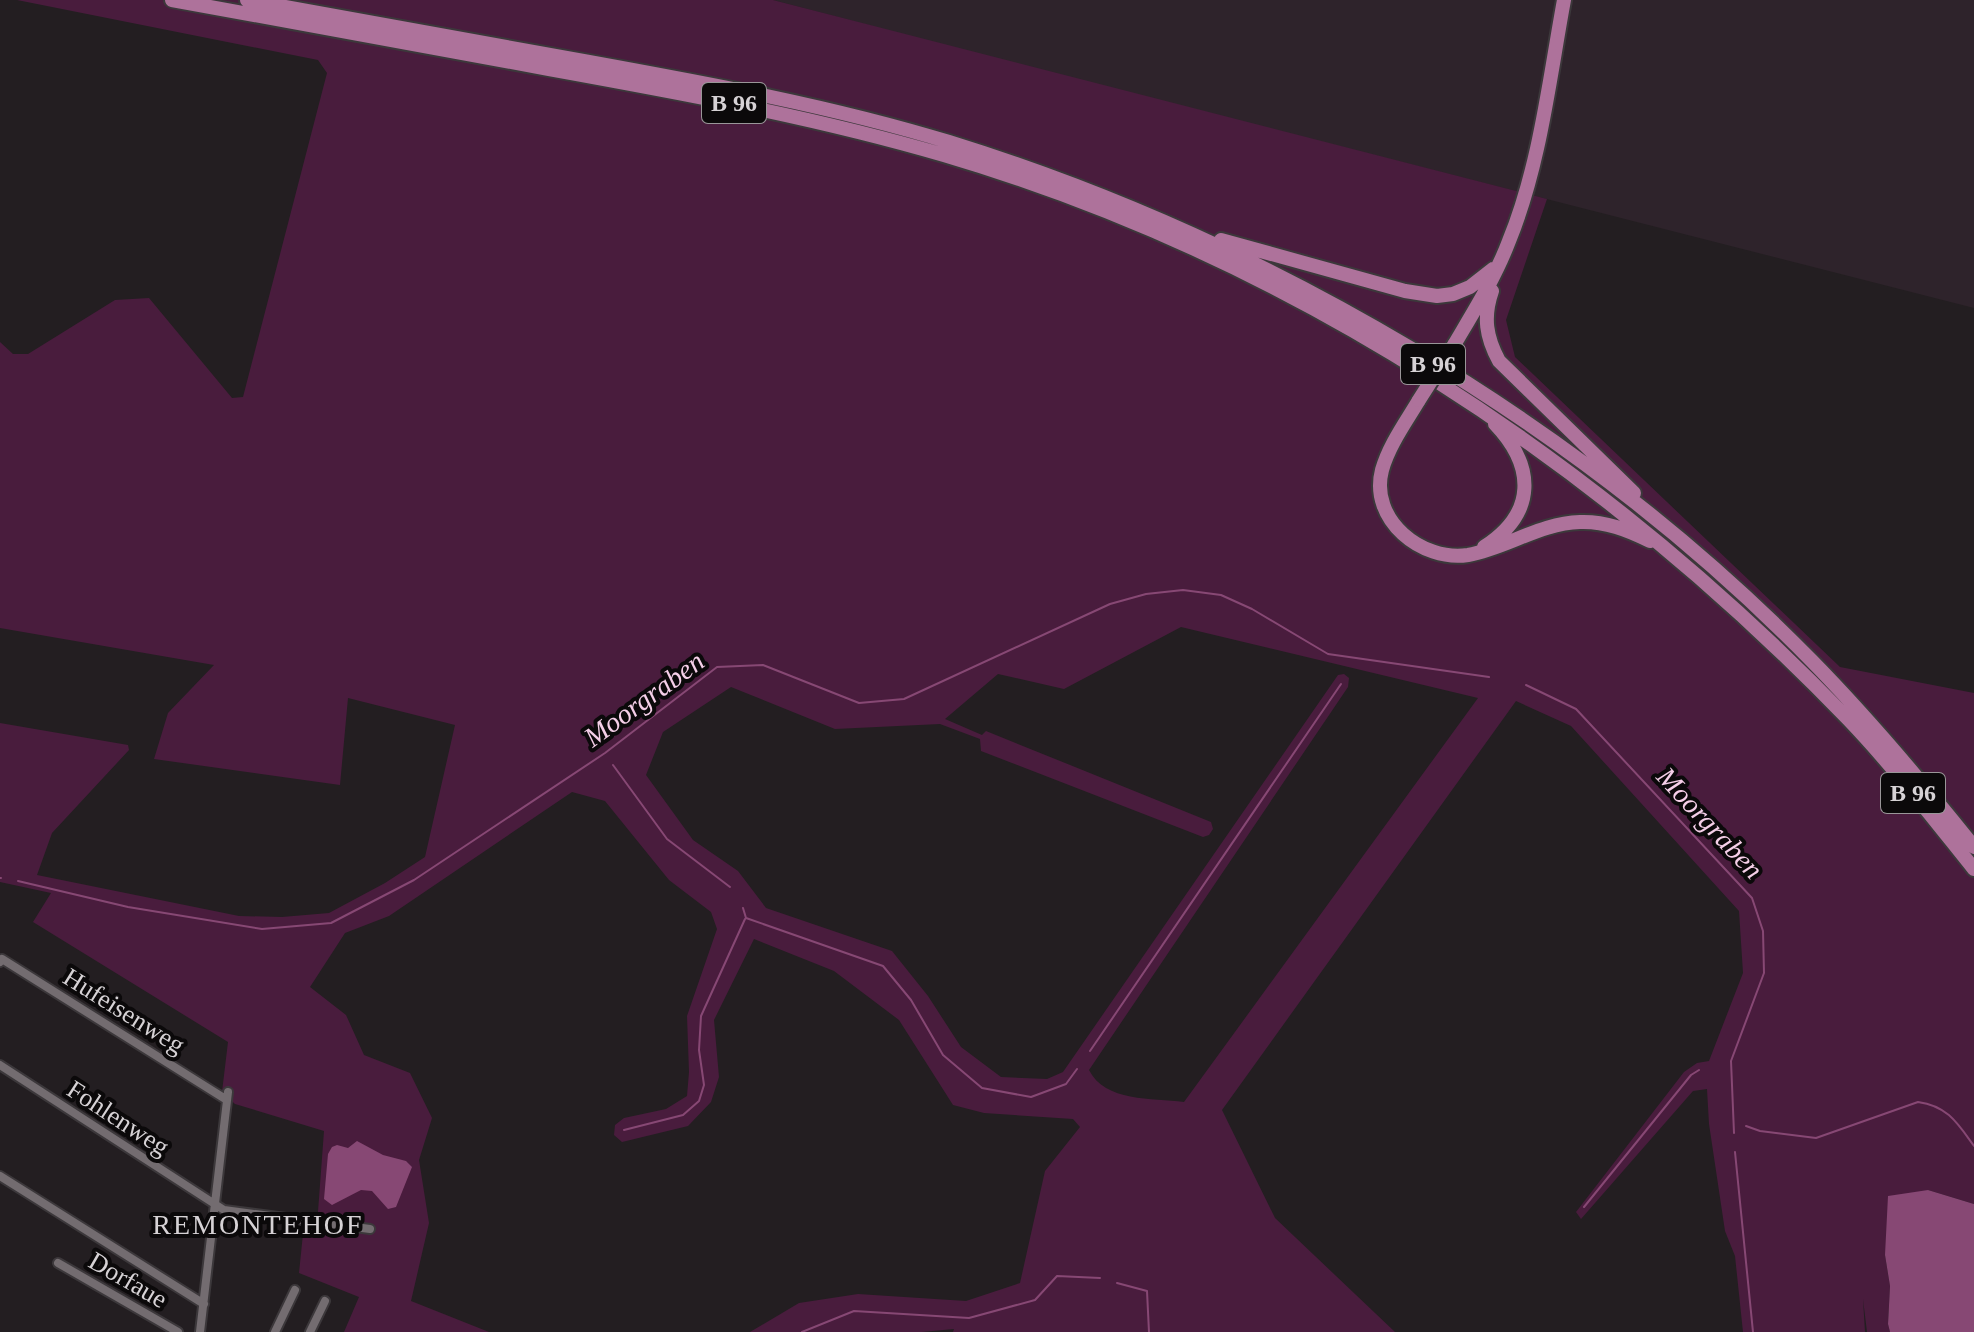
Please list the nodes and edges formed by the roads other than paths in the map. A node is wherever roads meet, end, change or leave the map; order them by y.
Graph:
1 (172, 0) edge
2 (247, 0) edge
3 (1564, 0) edge
4 (1183, 230) junction
5 (1501, 260) junction
6 (1475, 404) junction
7 (1664, 527) junction
8 (1669, 550) junction
9 (1471, 554) junction
10 (1974, 847) edge
11 (1974, 869) edge
12 (0, 962) edge
13 (0, 1065) edge
14 (0, 1176) edge
15 (215, 1204) junction
16 (370, 1229) dead end
17 (58, 1263) dead end
18 (295, 1290) dead end
19 (325, 1301) dead end
20 (204, 1304) junction
21 (178, 1332) edge
22 (200, 1332) edge
23 (275, 1332) edge
24 (310, 1332) edge

1 - 6 highway, B 96
2 - 4 highway, B 96
3 - 5 highway
4 - 5 highway
4 - 7 highway, B 96
5 - 7 highway
5 - 9 highway, bridge
6 - 8 highway, B 96
6 - 9 highway
7 - 10 highway, B 96
8 - 9 highway
8 - 11 highway, B 96
12 - 15 street, Hufeisenweg
13 - 15 street, Fohlenweg
14 - 20 street
15 - 16 street
15 - 20 street
17 - 21 street, Dorfaue
18 - 23 street
19 - 24 street
20 - 22 street

